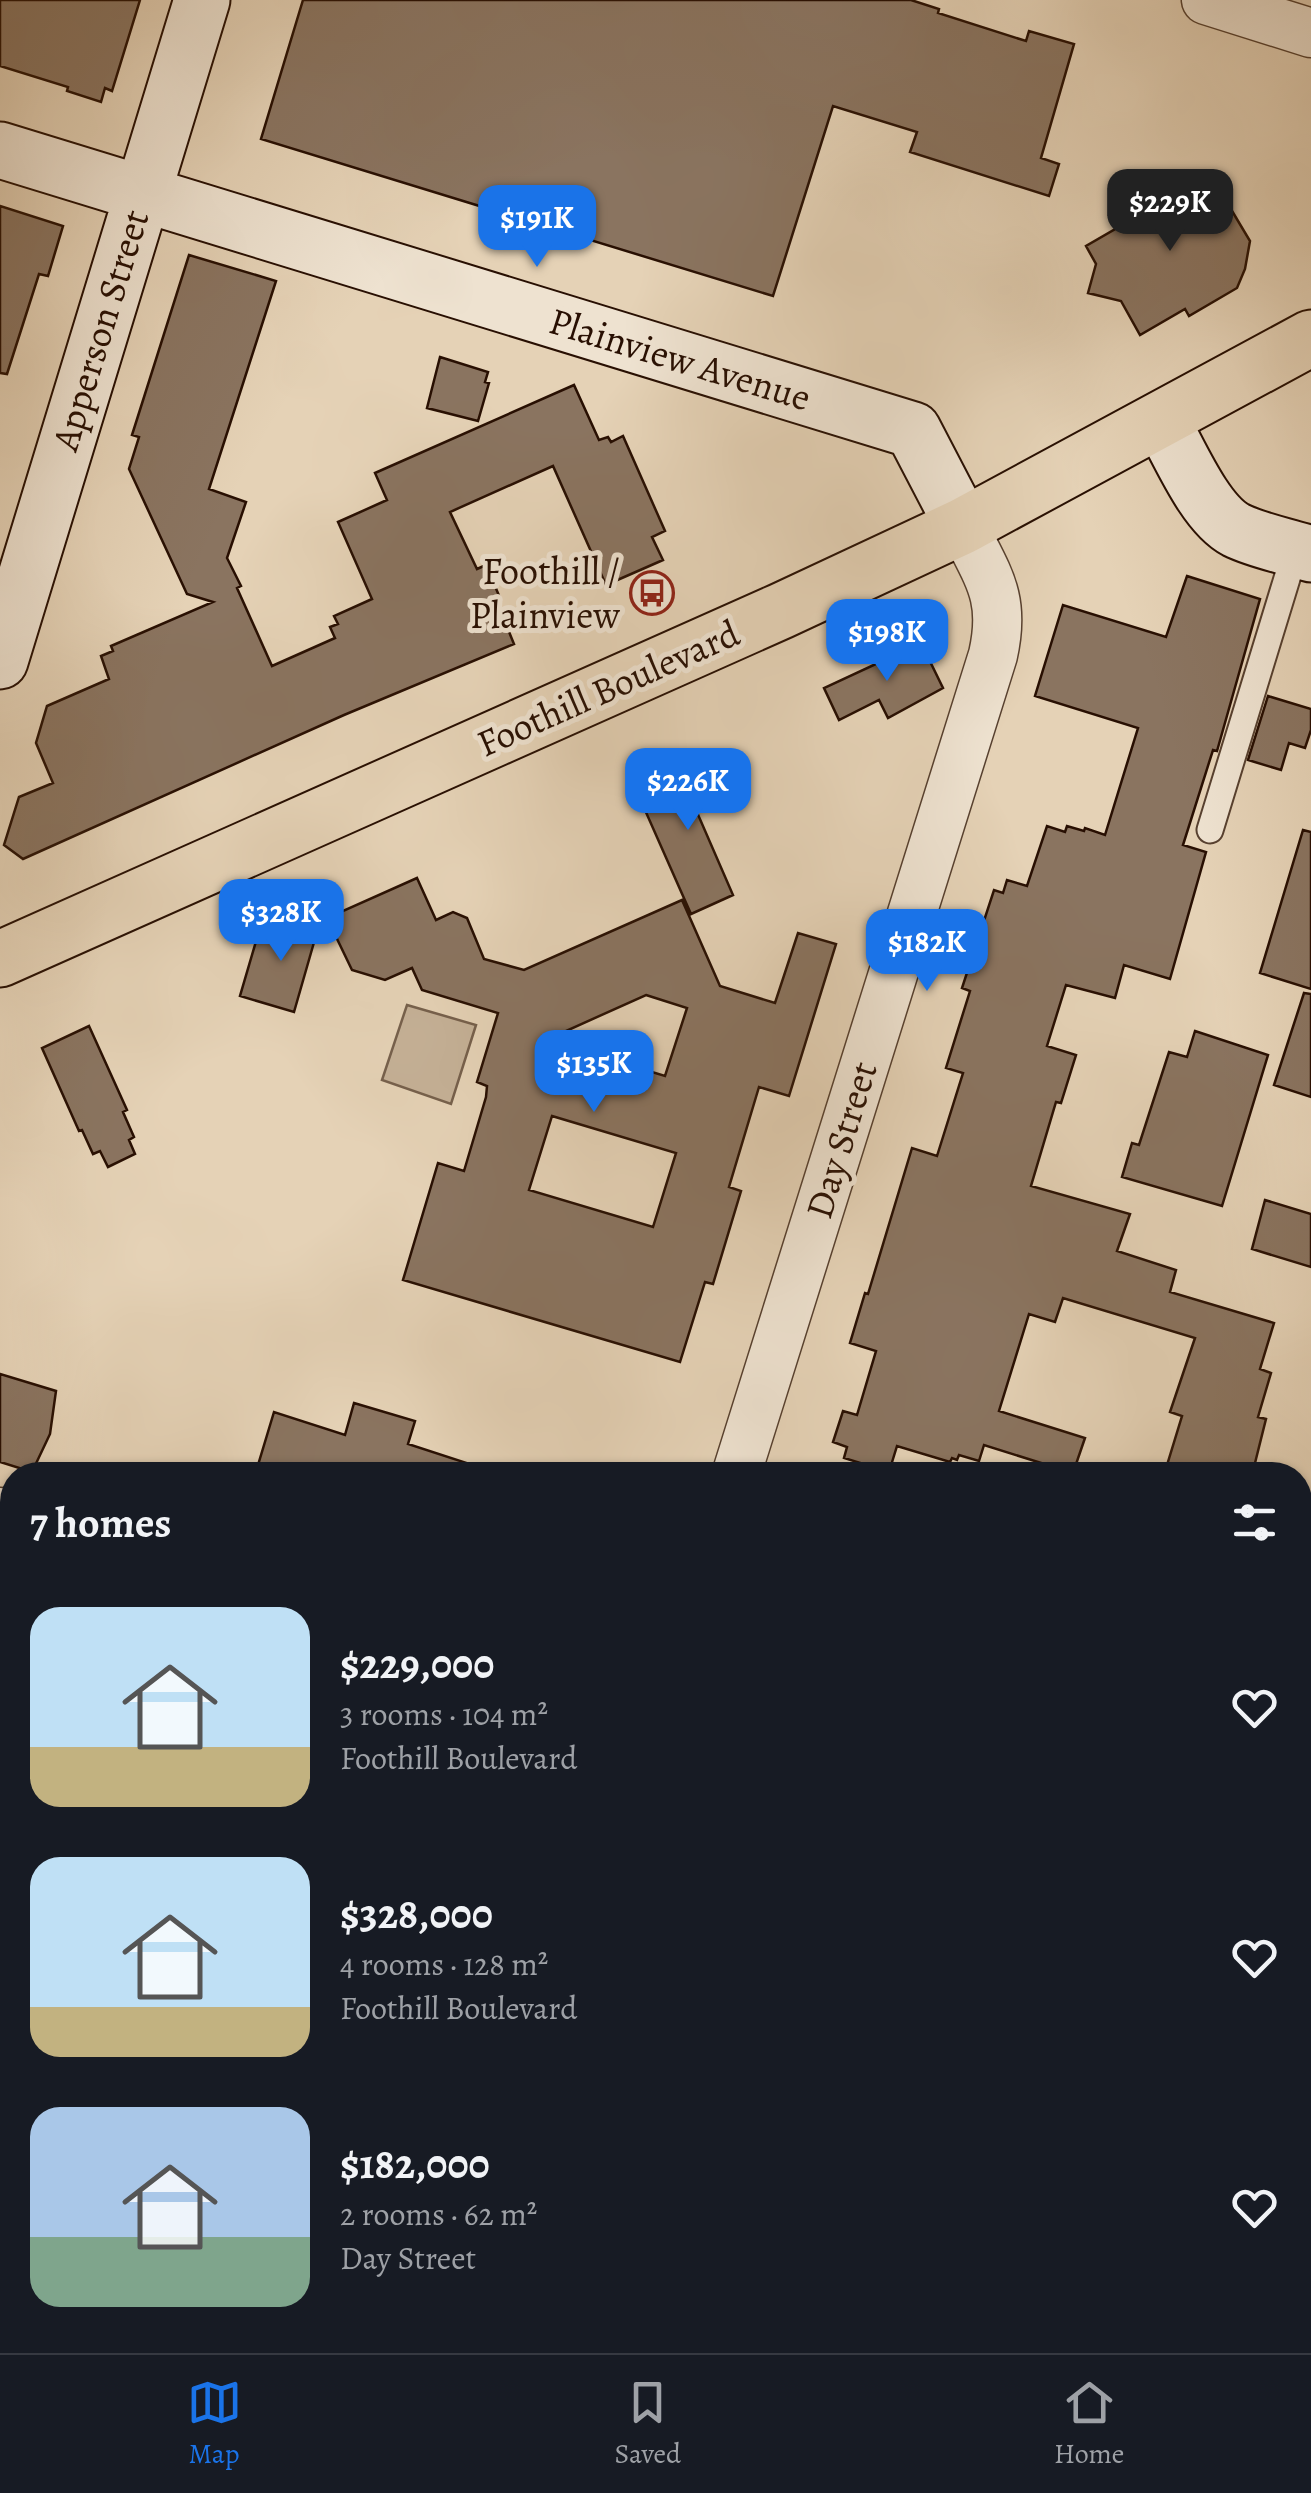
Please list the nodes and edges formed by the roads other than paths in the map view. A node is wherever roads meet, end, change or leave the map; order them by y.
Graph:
1 (202, 0) edge
2 (1206, 0) edge
3 (1311, 32) edge
4 (0, 150) edge
5 (142, 194) junction
6 (1311, 338) edge
7 (1161, 420) junction
8 (964, 526) junction
9 (1303, 551) edge
10 (0, 661) edge
11 (1210, 830) dead end
12 (0, 959) edge
13 (740, 1462) edge

1 - 5 street, Apperson Street
2 - 3 street
4 - 5 street, Plainview Avenue
5 - 8 street, Plainview Avenue
5 - 10 street, Apperson Street
6 - 7 main road, Foothill Boulevard
7 - 8 main road, Foothill Boulevard
7 - 9 street
8 - 12 main road, Foothill Boulevard
8 - 13 street, Day Street
9 - 11 lane

